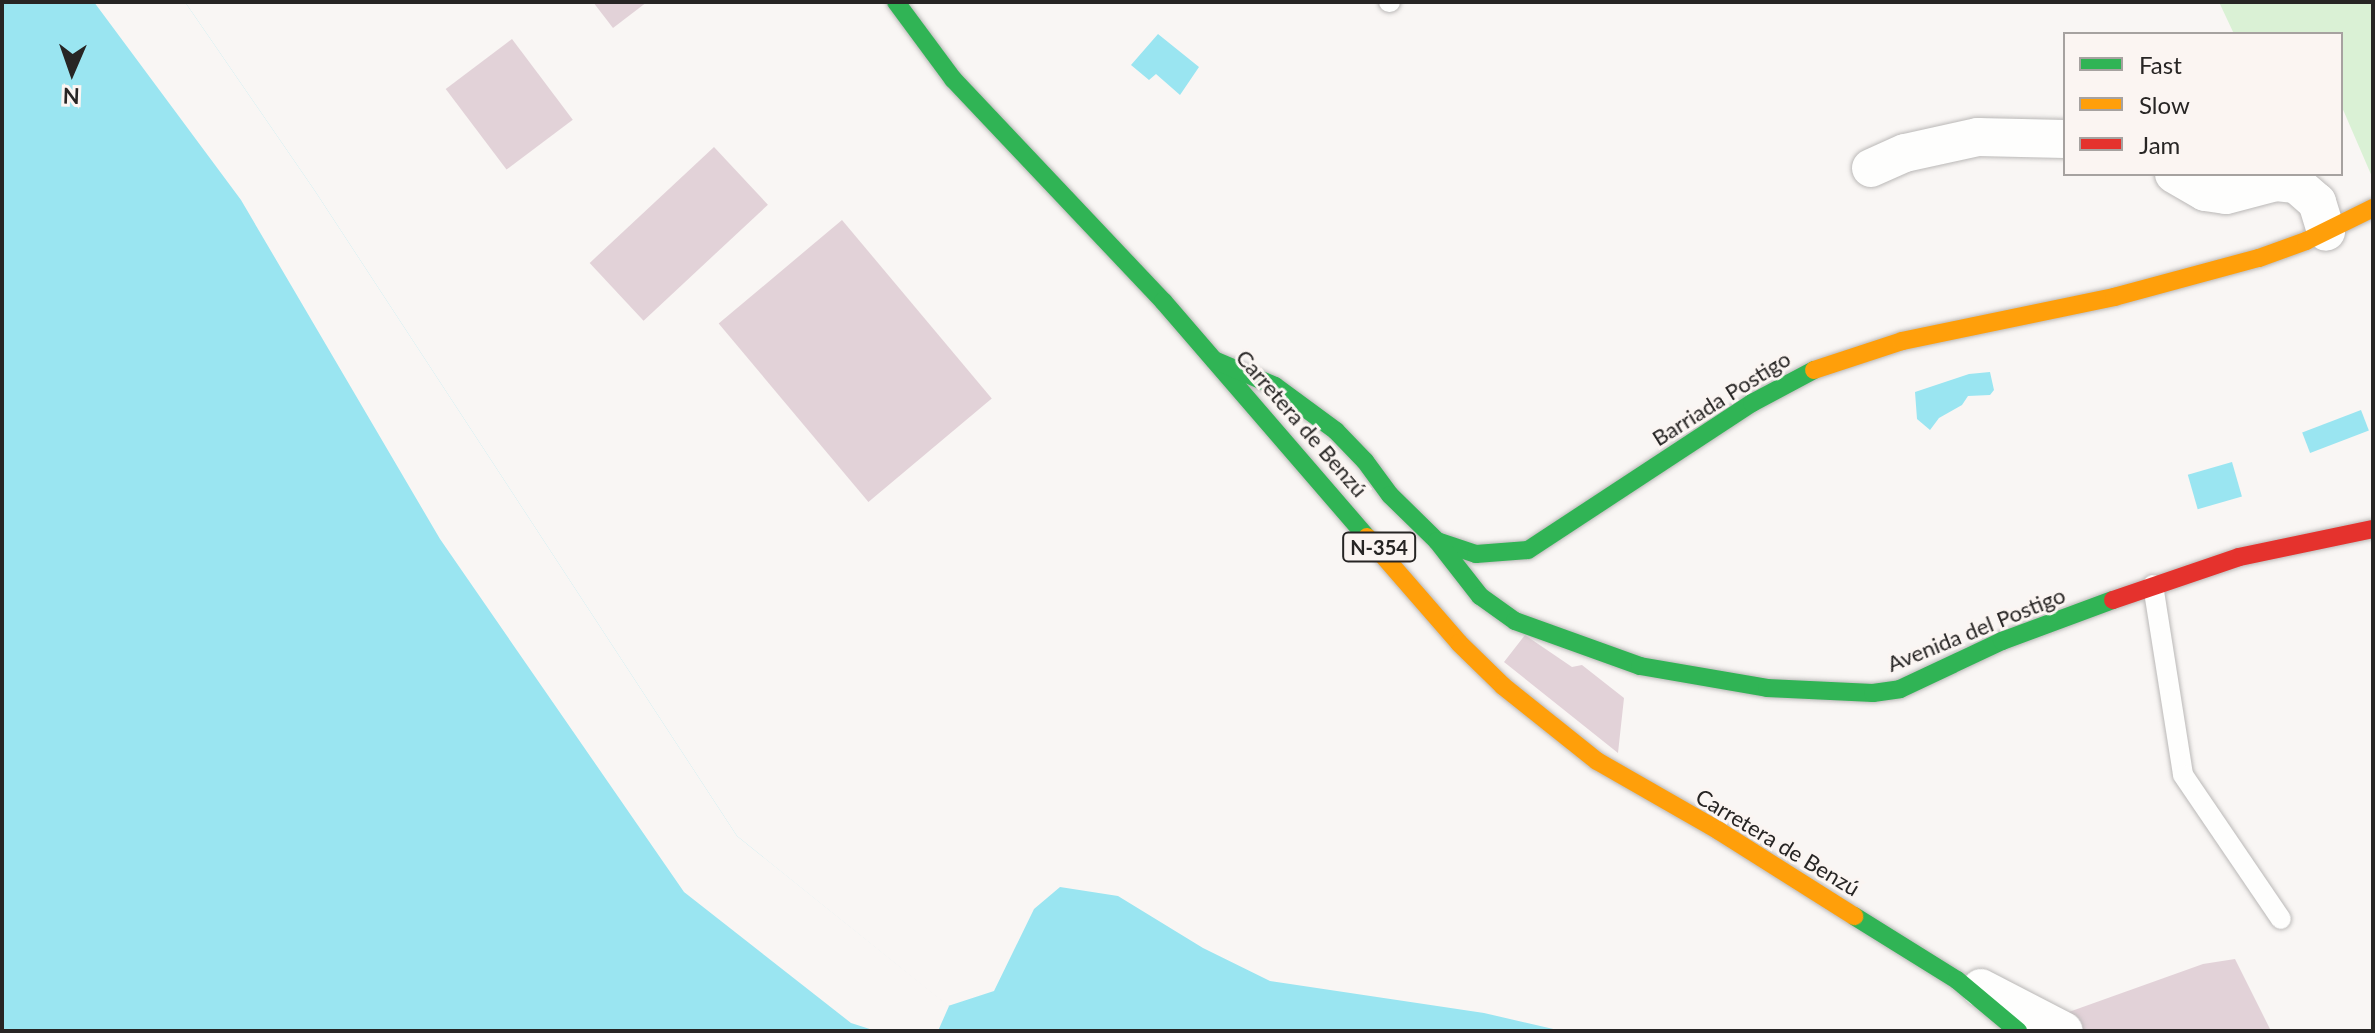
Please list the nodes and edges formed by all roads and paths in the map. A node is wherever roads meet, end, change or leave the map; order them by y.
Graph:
1 (896, 2) edge
2 (2063, 139) edge
3 (1871, 168) dead end
4 (2177, 176) edge
5 (2373, 208) edge
6 (2326, 232) junction
7 (1214, 360) junction
8 (2373, 529) edge
9 (1437, 541) junction
10 (2153, 585) junction
11 (2281, 919) dead end
12 (1957, 980) junction
13 (2018, 1031) edge
14 (2064, 1031) edge

1 - 7 main road, Carretera de Benzú / N-354
2 - 3 street
4 - 6 street
5 - 6 main road, Barriada Postigo
6 - 9 main road, Barriada Postigo
7 - 9 main road, Barriada Postigo
7 - 12 main road, Carretera de Benzú / N-354
8 - 10 main road, Avenida del Postigo
9 - 10 main road, Avenida del Postigo
10 - 11 lane
12 - 13 main road, N-354
12 - 14 street

